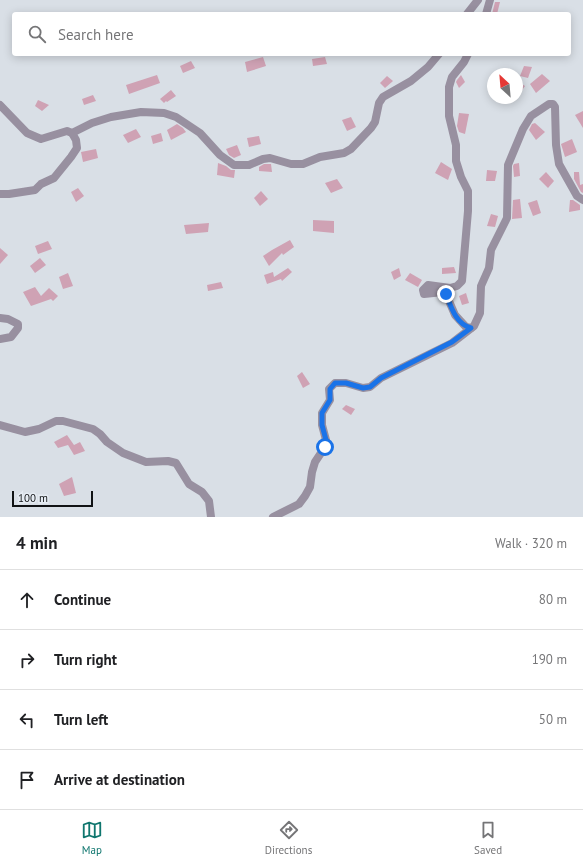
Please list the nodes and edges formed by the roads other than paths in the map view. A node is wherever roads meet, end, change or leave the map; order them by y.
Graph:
1 (478, 0) edge
2 (490, 0) edge
3 (469, 12) edge
4 (487, 12) edge
5 (437, 56) edge
6 (467, 56) edge
7 (0, 105) edge
8 (72, 133) junction
9 (0, 194) edge
10 (583, 200) edge
11 (0, 318) edge
12 (471, 328) junction
13 (0, 340) edge
14 (0, 425) edge
15 (211, 517) edge
16 (273, 517) edge

1 - 3 street
2 - 4 street
5 - 8 street
6 - 12 street
7 - 8 street
8 - 9 street
10 - 12 street
11 - 13 street
12 - 16 street
14 - 15 street

